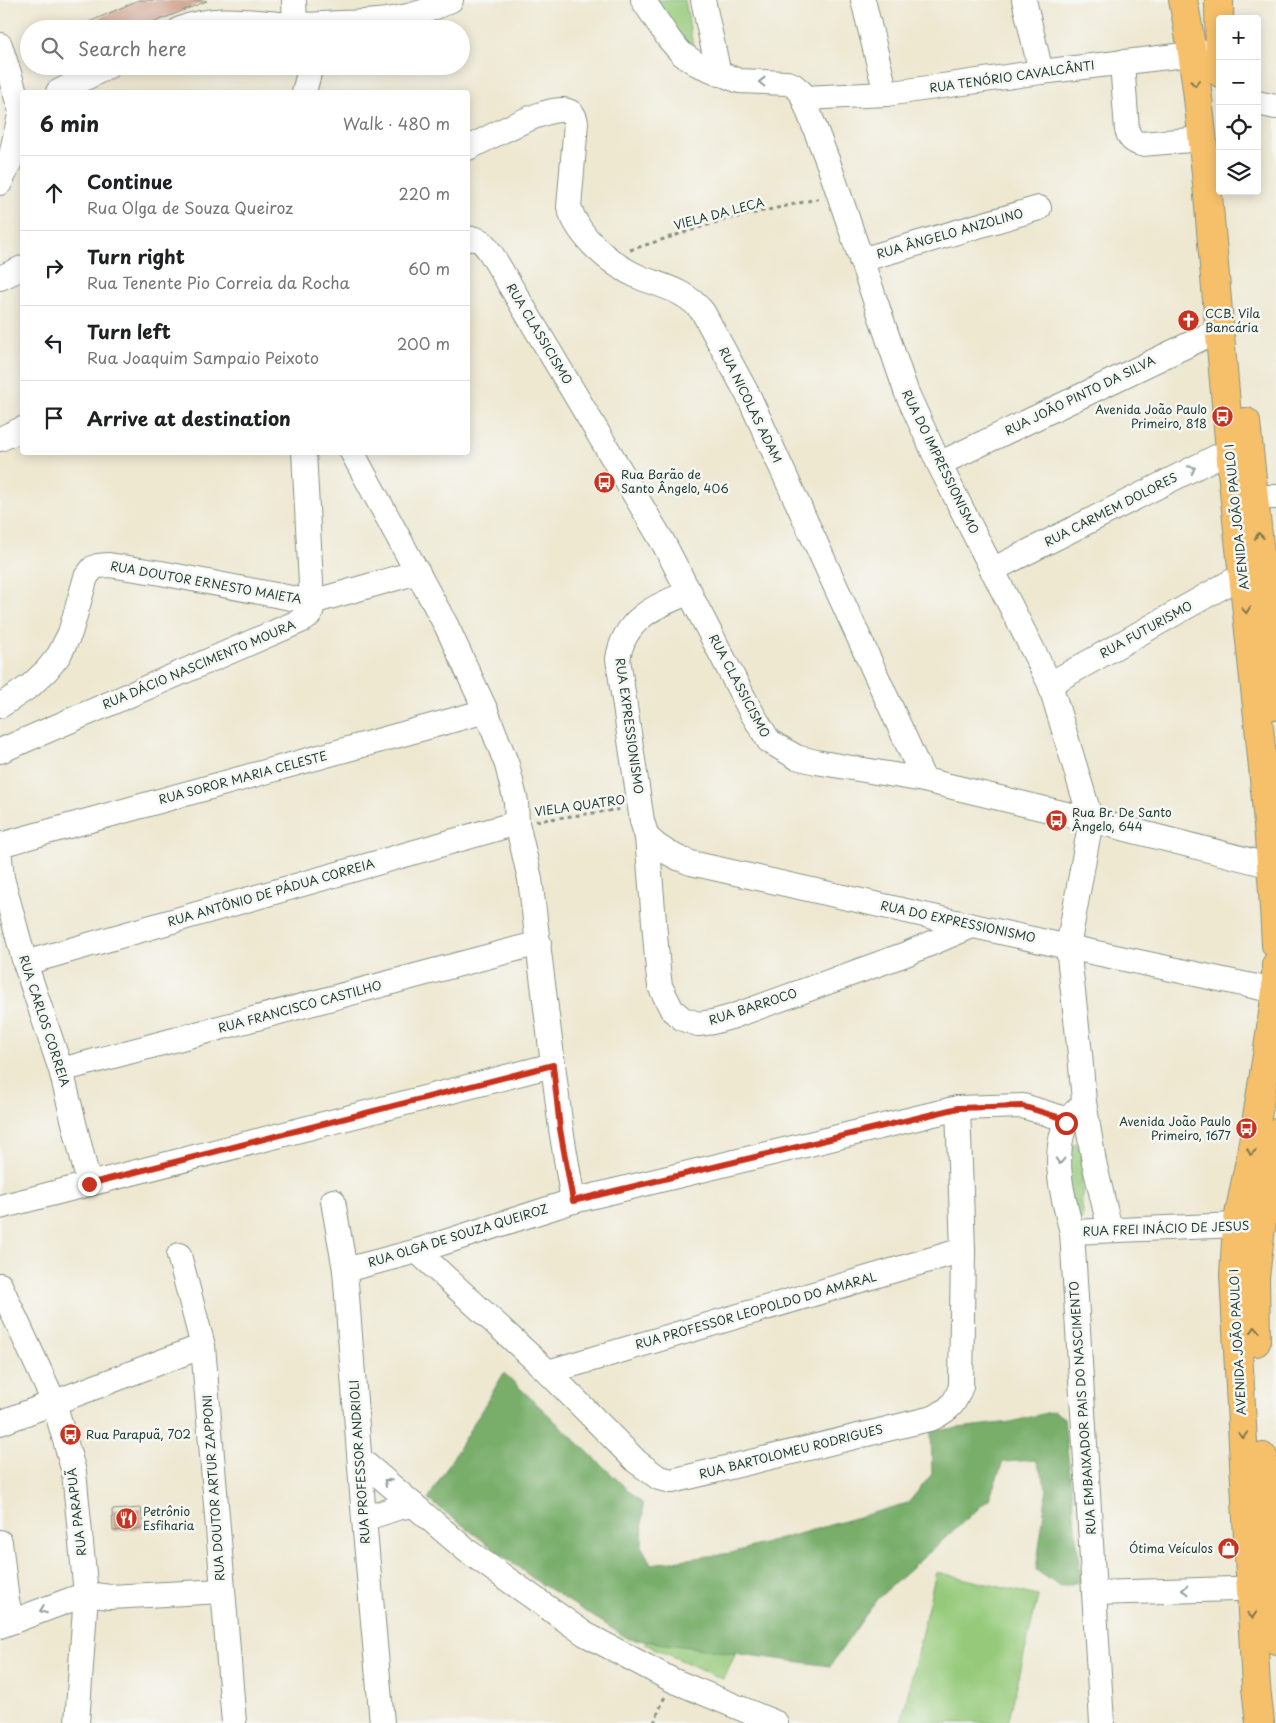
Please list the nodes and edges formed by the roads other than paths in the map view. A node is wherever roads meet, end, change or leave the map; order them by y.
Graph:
1 (294, 0) edge
2 (452, 0) edge
3 (643, 0) edge
4 (703, 0) edge
5 (863, 0) edge
6 (1024, 0) edge
7 (1183, 0) edge
8 (1219, 0) edge
9 (304, 20) edge
10 (392, 20) edge
11 (0, 45) edge
12 (1192, 53) junction
13 (1219, 60) edge
14 (1216, 61) edge
15 (1122, 62) junction
16 (1040, 72) junction
17 (719, 74) junction
18 (91, 75) edge
19 (308, 75) edge
20 (62, 90) edge
21 (304, 90) edge
22 (886, 94) junction
23 (804, 98) junction
24 (1261, 103) edge
25 (20, 105) edge
26 (1276, 107) edge
27 (20, 117) edge
28 (1203, 139) junction
29 (470, 147) edge
30 (3, 169) edge
31 (1226, 195) edge
32 (1039, 208) dead end
33 (470, 239) edge
34 (861, 260) junction
35 (20, 269) edge
36 (0, 278) edge
37 (1221, 329) junction
38 (20, 430) edge
39 (0, 439) edge
40 (1230, 450) junction
41 (304, 455) edge
42 (354, 455) edge
43 (939, 464) junction
44 (1266, 497) edge
45 (992, 570) junction
46 (418, 572) junction
47 (1243, 575) junction
48 (690, 592) junction
49 (312, 602) junction
50 (1050, 684) junction
51 (0, 706) edge
52 (1276, 706) edge
53 (486, 711) junction
54 (0, 751) edge
55 (924, 780) junction
56 (1091, 820) junction
57 (524, 822) junction
58 (646, 837) junction
59 (0, 845) edge
60 (0, 858) edge
61 (1273, 866) edge
62 (972, 926) junction
63 (539, 943) junction
64 (1276, 944) edge
65 (1068, 947) junction
66 (25, 963) junction
67 (1276, 965) edge
68 (1276, 991) edge
69 (553, 1065) junction
70 (61, 1070) junction
71 (1084, 1102) junction
72 (958, 1108) junction
73 (1068, 1120) junction
74 (1276, 1133) edge
75 (89, 1184) junction
76 (1272, 1186) edge
77 (334, 1201) dead end
78 (573, 1201) junction
79 (0, 1207) edge
80 (1249, 1226) junction
81 (1110, 1230) junction
82 (1072, 1232) junction
83 (963, 1250) junction
84 (417, 1251) junction
85 (179, 1255) dead end
86 (345, 1270) junction
87 (0, 1285) edge
88 (203, 1346) junction
89 (548, 1372) junction
90 (54, 1402) junction
91 (0, 1423) edge
92 (360, 1459) junction
93 (414, 1505) junction
94 (364, 1519) junction
95 (0, 1542) edge
96 (1266, 1588) edge
97 (222, 1591) junction
98 (1095, 1592) junction
99 (86, 1594) junction
100 (6, 1624) edge
101 (1276, 1640) edge
102 (77, 1723) edge
103 (234, 1723) edge
104 (382, 1723) edge
105 (776, 1723) edge
106 (1102, 1723) edge
107 (1260, 1723) edge

1 - 9 street
2 - 10 street
3 - 17 street
4 - 17 street
5 - 22 street
6 - 16 street
7 - 12 main road, AVENIDA JOÃO PAULO I
8 - 13 main road
11 - 25 street
12 - 14 street, RUA TENÓRIO CAVALCÂNTI
12 - 15 street, RUA TENÓRIO CAVALCÂNTI
12 -> 28 main road, AVENIDA JOÃO PAULO I
15 - 16 street, RUA TENÓRIO CAVALCÂNTI
15 - 28 street
16 - 22 street, RUA TENÓRIO CAVALCÂNTI
23 -> 17 street
18 - 20 street
19 - 21 street
22 - 23 street, RUA TENÓRIO CAVALCÂNTI
23 - 34 street, RUA DO IMPRESSIONISMO
24 - 26 street
27 - 30 street
28 - 37 main road, AVENIDA JOÃO PAULO I
29 - 55 street, RUA NICOLAS ADAM
31 - 44 main road, AVENIDA JOÃO PAULO I
32 - 34 street, RUA ÂNGELO ANZOLINO
33 - 48 street, RUA CLASSICISMO
34 - 43 street, RUA DO IMPRESSIONISMO
35 - 36 street
37 - 40 main road, AVENIDA JOÃO PAULO I
37 - 43 street, RUA JOÃO PINTO DA SILVA
38 - 39 street
45 -> 40 street, RUA CARMEM DOLORES
40 - 47 main road, AVENIDA JOÃO PAULO I
41 - 49 street
42 - 46 street
43 - 45 street, RUA DO IMPRESSIONISMO
52 -> 44 main road, AVENIDA JOÃO PAULO I
45 - 50 street, RUA DO IMPRESSIONISMO
46 - 49 street
46 - 53 street
47 - 50 street, RUA FUTURISMO
47 -> 61 main road, AVENIDA JOÃO PAULO I
48 - 55 street, RUA CLASSICISMO
48 - 58 street, RUA EXPRESSIONISMO
49 - 51 street, RUA DOUTOR ERNESTO MAIETA
49 - 54 street, RUA DÁCIO NASCIMENTO MOURA
50 - 56 street, RUA DO IMPRESSIONISMO
53 - 57 street
53 - 59 street, RUA SOROR MARIA CELESTE
55 - 56 street, RUA CLASSICISMO
56 - 61 street, RUA CLASSICISMO
56 - 65 street
57 - 63 street
57 - 66 street, RUA ANTÔNIO DE PÁDUA CORREIA
58 - 62 street, RUA DO EXPRESSIONISMO
58 - 62 street, RUA BARROCO
60 - 66 street, RUA CARLOS CORREIA
61 - 64 main road, AVENIDA JOÃO PAULO I
62 - 65 street, RUA DO EXPRESSIONISMO
63 - 69 street
63 - 70 street, RUA FRANCISCO CASTILHO
65 - 68 street, RUA DO EXPRESSIONISMO
65 - 71 street
66 - 70 street, RUA CARLOS CORREIA
67 - 68 main road, AVENIDA JOÃO PAULO I
68 -> 80 main road, AVENIDA JOÃO PAULO I
69 - 75 street
69 - 78 street
70 - 75 street, RUA CARLOS CORREIA
71 - 73 street, RUA EMBAIXADOR PAIS DO NASCIMENTO
71 - 81 street
72 - 73 street, RUA OLGA DE SOUZA QUEIROZ
72 - 78 street, RUA OLGA DE SOUZA QUEIROZ
72 - 83 street, RUA BARTOLOMEU RODRIGUES
73 -> 82 street, RUA EMBAIXADOR PAIS DO NASCIMENTO
74 - 76 main road, AVENIDA JOÃO PAULO I
75 - 79 street
76 - 80 main road, AVENIDA JOÃO PAULO I
77 - 86 street, RUA PROFESSOR ANDRIOLI
78 - 84 street, RUA OLGA DE SOUZA QUEIROZ
80 - 81 street, RUA FREI INÁCIO DE JESUS
80 - 96 main road, AVENIDA JOÃO PAULO I
81 - 82 street, RUA FREI INÁCIO DE JESUS
82 - 98 street, RUA EMBAIXADOR PAIS DO NASCIMENTO
83 - 89 street, RUA PROFESSOR LEOPOLDO DO AMARAL
83 - 89 street, RUA BARTOLOMEU RODRIGUES
84 - 86 street, RUA OLGA DE SOUZA QUEIROZ
84 - 89 street, RUA BARTOLOMEU RODRIGUES
85 - 88 street, RUA DOUTOR ARTUR ZAPPONI
86 - 92 street, RUA PROFESSOR ANDRIOLI
87 - 90 street, RUA PARAPUÃ
88 - 90 street
88 - 97 street, RUA DOUTOR ARTUR ZAPPONI
90 - 91 street
90 - 99 street, RUA PARAPUÃ
93 -> 92 street
92 - 94 street, RUA PROFESSOR ANDRIOLI
93 - 94 street
93 - 105 street
94 - 104 street, RUA PROFESSOR ANDRIOLI
95 - 100 street
96 -> 98 street
96 - 101 main road, AVENIDA JOÃO PAULO I
96 -> 107 main road, AVENIDA JOÃO PAULO I
97 - 99 street
97 - 103 street, RUA DOUTOR ARTUR ZAPPONI
98 - 106 street, RUA EMBAIXADOR PAIS DO NASCIMENTO
99 -> 100 street
99 - 102 street, RUA PARAPUÃ

